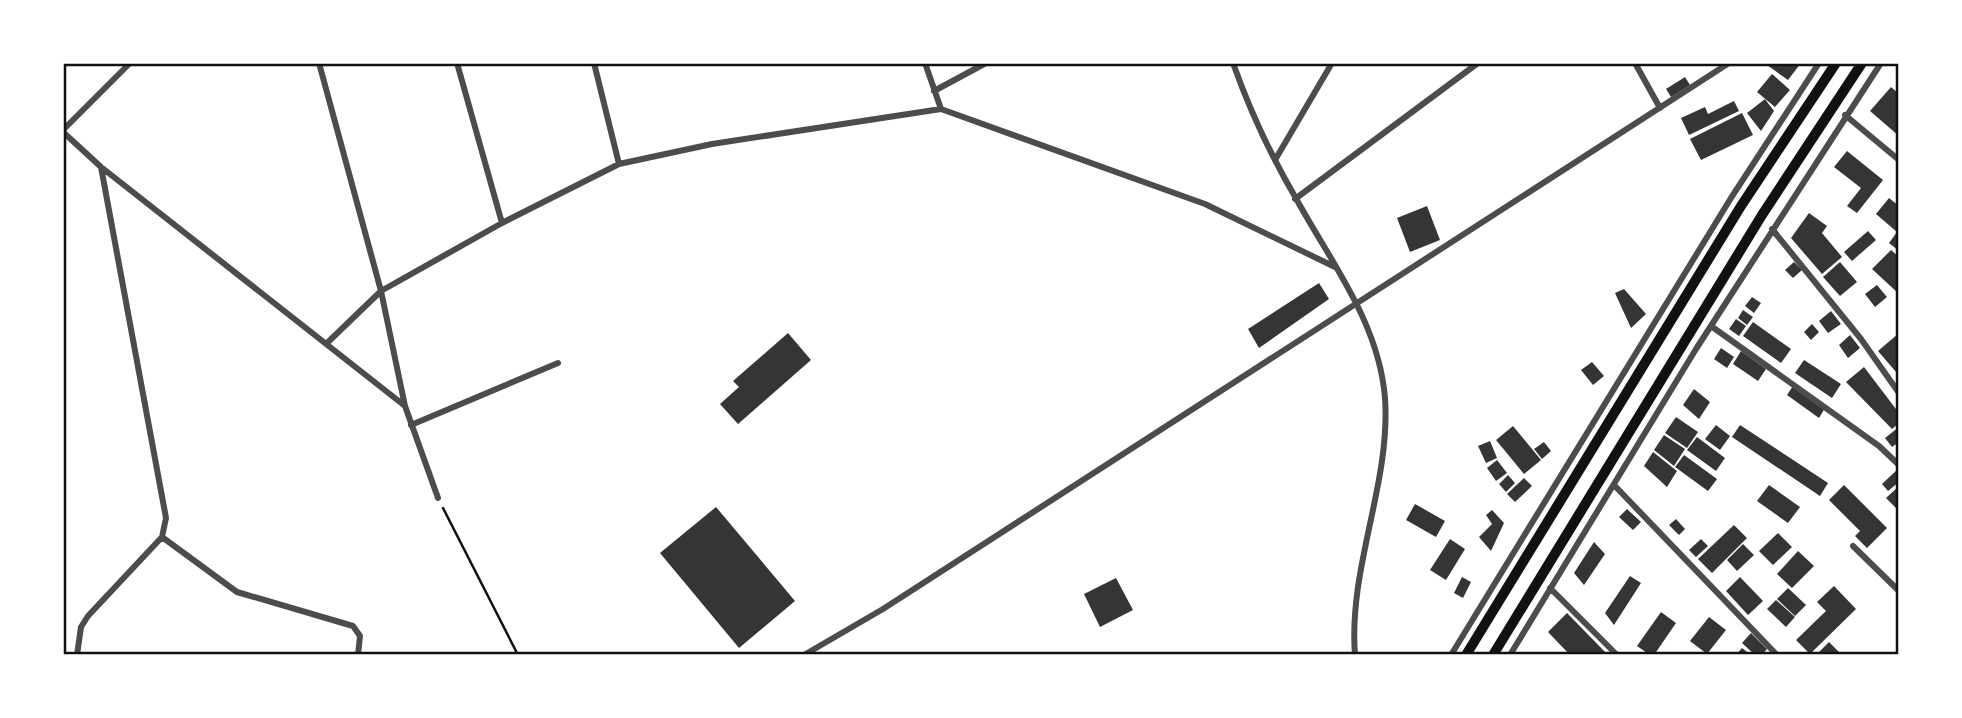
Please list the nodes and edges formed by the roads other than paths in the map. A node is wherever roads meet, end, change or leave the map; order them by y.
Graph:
1 (130, 63) edge
2 (319, 63) edge
3 (457, 63) edge
4 (594, 63) edge
5 (925, 63) edge
6 (986, 63) edge
7 (1233, 63) edge
8 (1332, 63) edge
9 (1478, 63) edge
10 (1635, 63) edge
11 (1729, 63) edge
12 (1819, 63) edge
13 (1836, 63) edge
14 (1862, 63) edge
15 (1881, 63) edge
16 (934, 91) junction
17 (1660, 108) junction
18 (941, 109) junction
19 (1845, 115) junction
20 (63, 131) edge
21 (1275, 160) junction
22 (1899, 160) edge
23 (619, 164) junction
24 (101, 167) junction
25 (1296, 199) junction
26 (502, 223) junction
27 (1772, 229) junction
28 (1335, 267) junction
29 (381, 291) junction
30 (1358, 303) junction
31 (1711, 326) junction
32 (326, 344) junction
33 (558, 363) dead end
34 (1899, 393) edge
35 (405, 406) junction
36 (411, 425) junction
37 (1899, 465) edge
38 (1615, 485) junction
39 (438, 498) road end
40 (162, 537) junction
41 (1853, 547) dead end
42 (1550, 587) junction
43 (1899, 591) edge
44 (77, 655) edge
45 (358, 655) edge
46 (804, 655) edge
47 (1355, 655) edge
48 (1451, 655) edge
49 (1466, 655) edge
50 (1493, 655) edge
51 (1510, 655) edge
52 (1617, 655) edge
53 (1777, 655) edge

1 - 20 street
2 - 29 street
3 - 26 street
4 - 23 street
5 - 16 street
6 - 16 street
7 - 21 street
8 - 21 street
9 - 25 street
10 - 17 street
11 - 17 street
12 - 48 street
13 - 49 highway
14 - 50 highway
15 - 19 street
16 - 18 street
17 - 30 street
18 - 23 street
18 - 28 street
19 - 22 street
19 - 27 street
20 - 24 street
21 - 25 street
23 - 26 street
24 - 32 street
24 - 40 street
25 - 28 street
26 - 29 street
27 - 31 street
27 - 34 street
28 - 30 street
29 - 32 street
29 - 35 street
30 - 46 street
30 - 47 street
31 - 37 street
31 - 38 street
32 - 35 street
33 - 36 street
35 - 36 street
36 - 39 street
38 - 42 street
38 - 53 street
40 - 44 street
40 - 45 street
41 - 43 street
42 - 51 street
42 - 52 street

